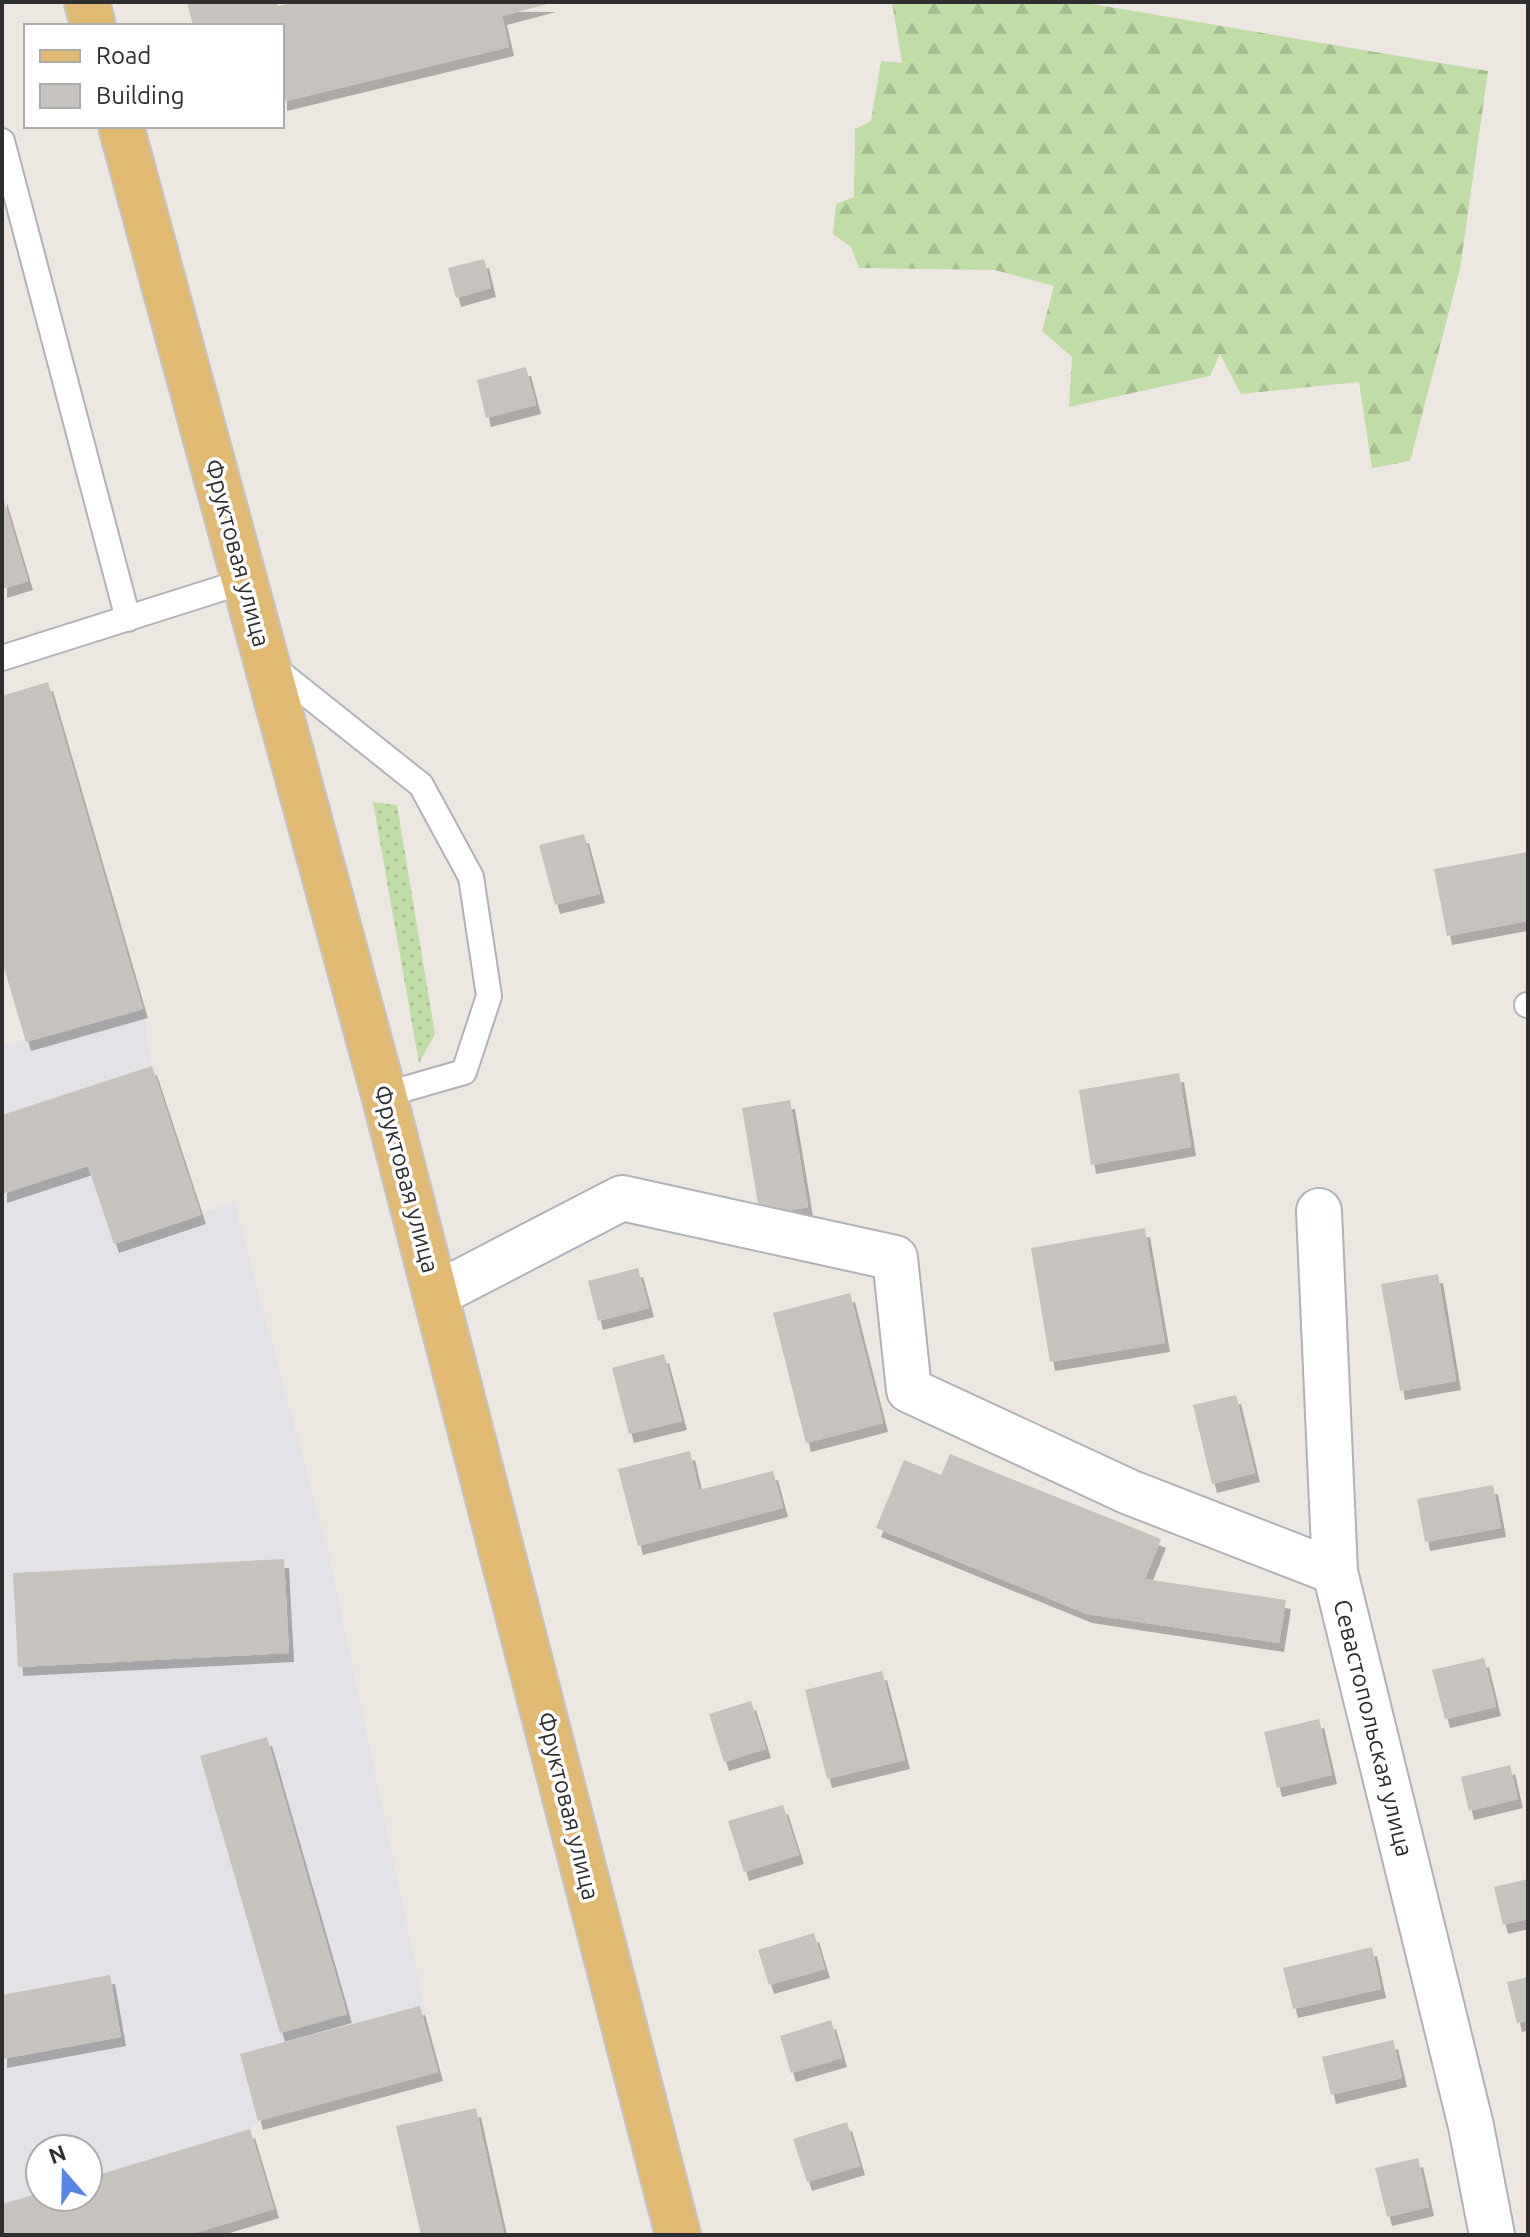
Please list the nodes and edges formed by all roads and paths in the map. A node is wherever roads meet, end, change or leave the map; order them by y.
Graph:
1 (87, 2) edge
2 (92, 24) edge
3 (122, 128) edge
4 (2, 141) edge
5 (245, 581) junction
6 (128, 619) junction
7 (2, 658) edge
8 (267, 662) junction
9 (384, 1095) junction
10 (1319, 1211) dead end
11 (437, 1294) junction
12 (1335, 1572) junction
13 (678, 2235) edge
14 (1492, 2235) edge

1 - 2 main road
3 - 5 main road, Фруктовая улица
4 - 6 lane
5 - 6 lane
5 - 8 main road, Фруктовая улица
6 - 7 lane
8 - 9 main road, Фруктовая улица
8 - 9 lane
9 - 11 main road, Фруктовая улица
10 - 12 street, Севастопольская улица
11 - 12 street
11 - 13 main road, Фруктовая улица
12 - 14 street, Севастопольская улица

